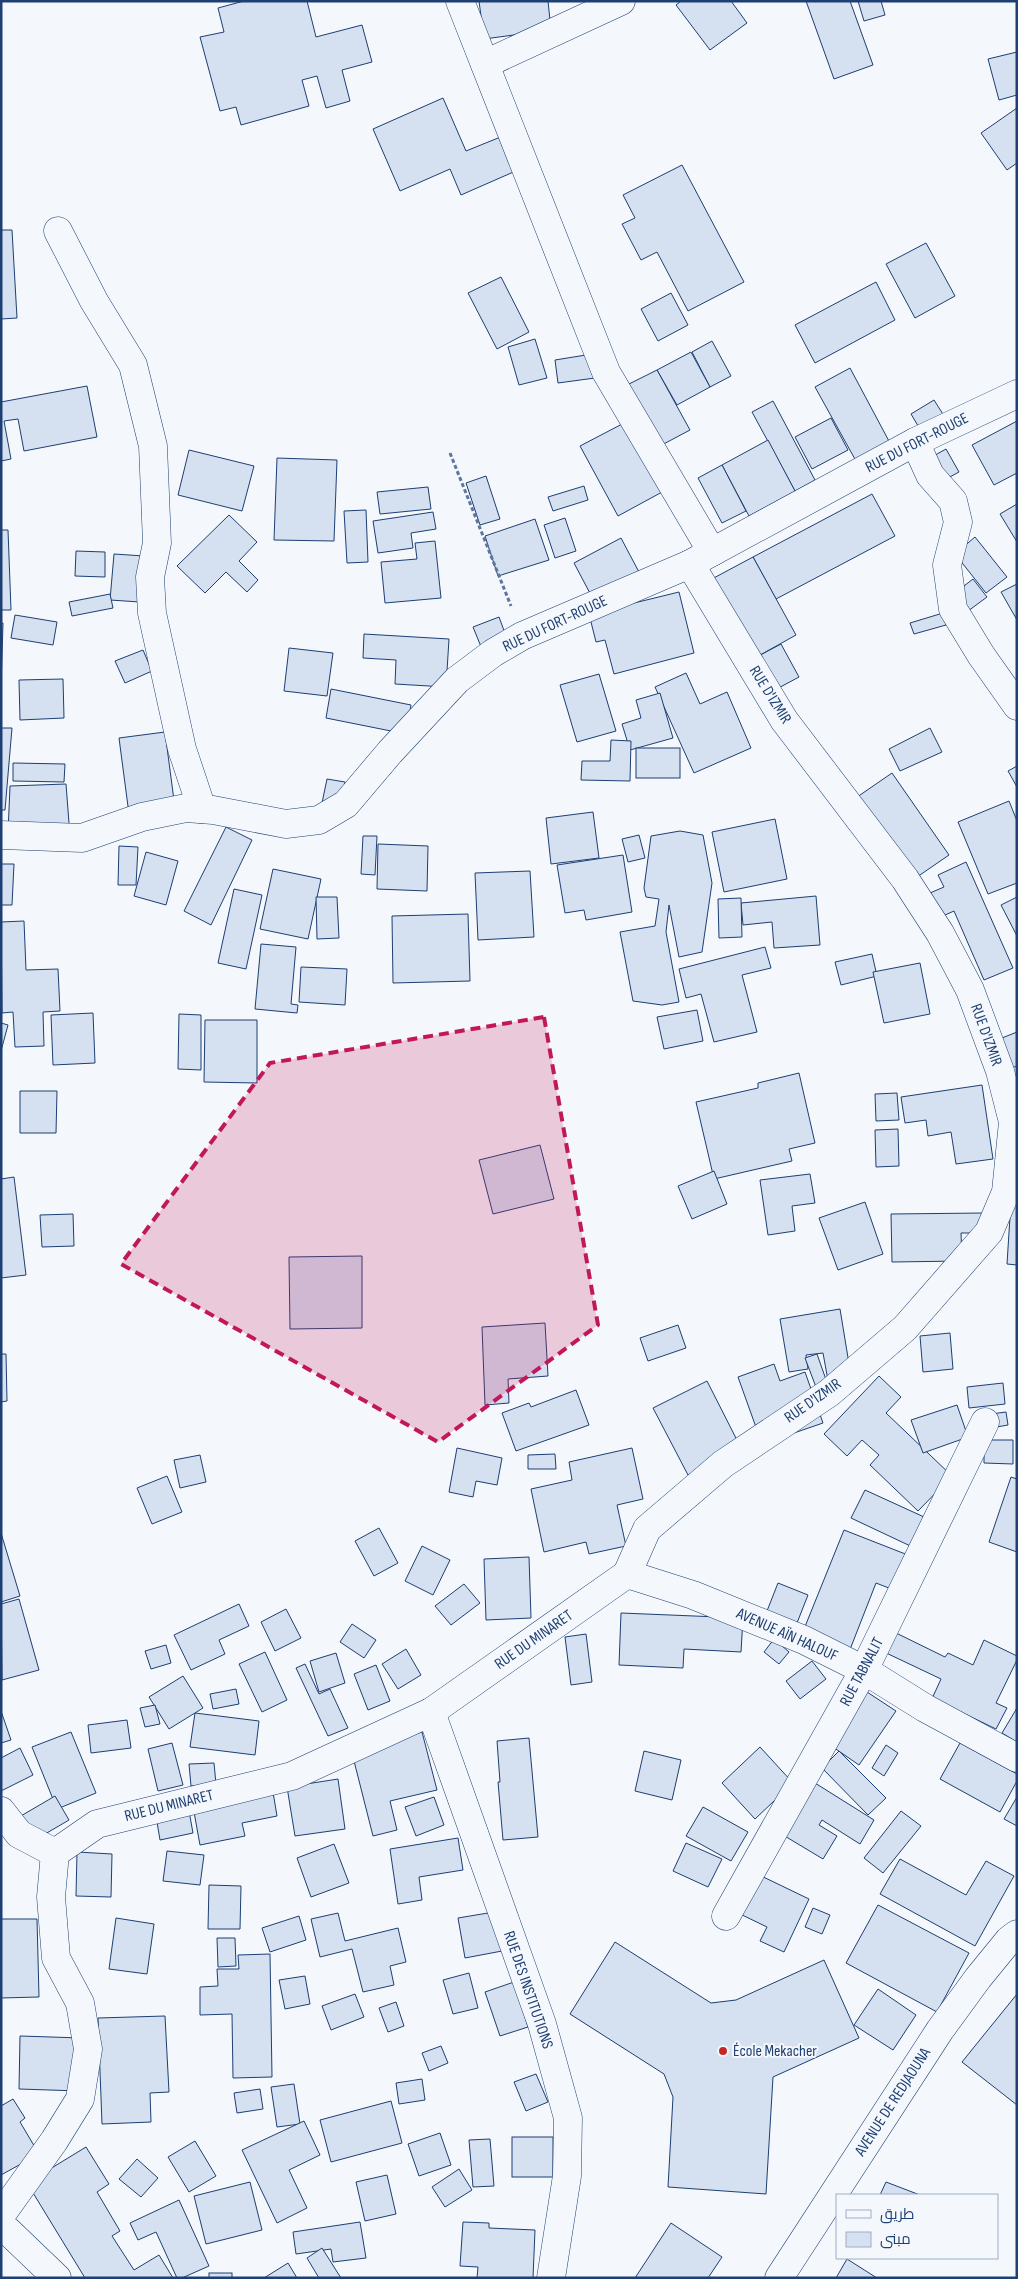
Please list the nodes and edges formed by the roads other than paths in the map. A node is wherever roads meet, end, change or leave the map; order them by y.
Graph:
1 (460, 1) edge
2 (621, 1) edge
3 (486, 64) junction
4 (58, 231) dead end
5 (1017, 394) edge
6 (915, 442) junction
7 (701, 558) junction
8 (1017, 706) edge
9 (202, 809) junction
10 (1, 835) edge
11 (985, 1422) dead end
12 (627, 1574) junction
13 (864, 1670) junction
14 (431, 1712) junction
15 (1017, 1758) edge
16 (1, 1811) edge
17 (55, 1853) junction
18 (726, 1916) dead end
19 (1017, 1934) edge
20 (1, 2215) edge
21 (1, 2228) edge
22 (57, 2278) edge
23 (551, 2278) edge
24 (780, 2278) edge

1 - 3 street, RUE D'IZMIR
2 - 3 street
3 - 7 street, RUE D'IZMIR
4 - 9 street
5 - 6 street, RUE DU FORT-ROUGE
6 - 7 street, RUE DU FORT-ROUGE
6 - 8 street
7 - 9 street, RUE DU FORT-ROUGE
7 - 12 street, RUE D'IZMIR
9 - 10 street, RUE DU FORT-ROUGE
11 - 13 street, RUE TABNALIT
12 - 13 street, AVENUE AÏN HALOUF
12 - 14 street, RUE DU MINARET
13 - 15 street, AVENUE AÏN HALOUF
13 - 18 street, RUE TABNALIT
14 - 17 street, RUE DU MINARET
14 - 23 street, RUE DES INSTITUTIONS
16 - 17 street
17 - 20 street
19 - 24 street, AVENUE DE REDJAOUNA
21 - 22 street

